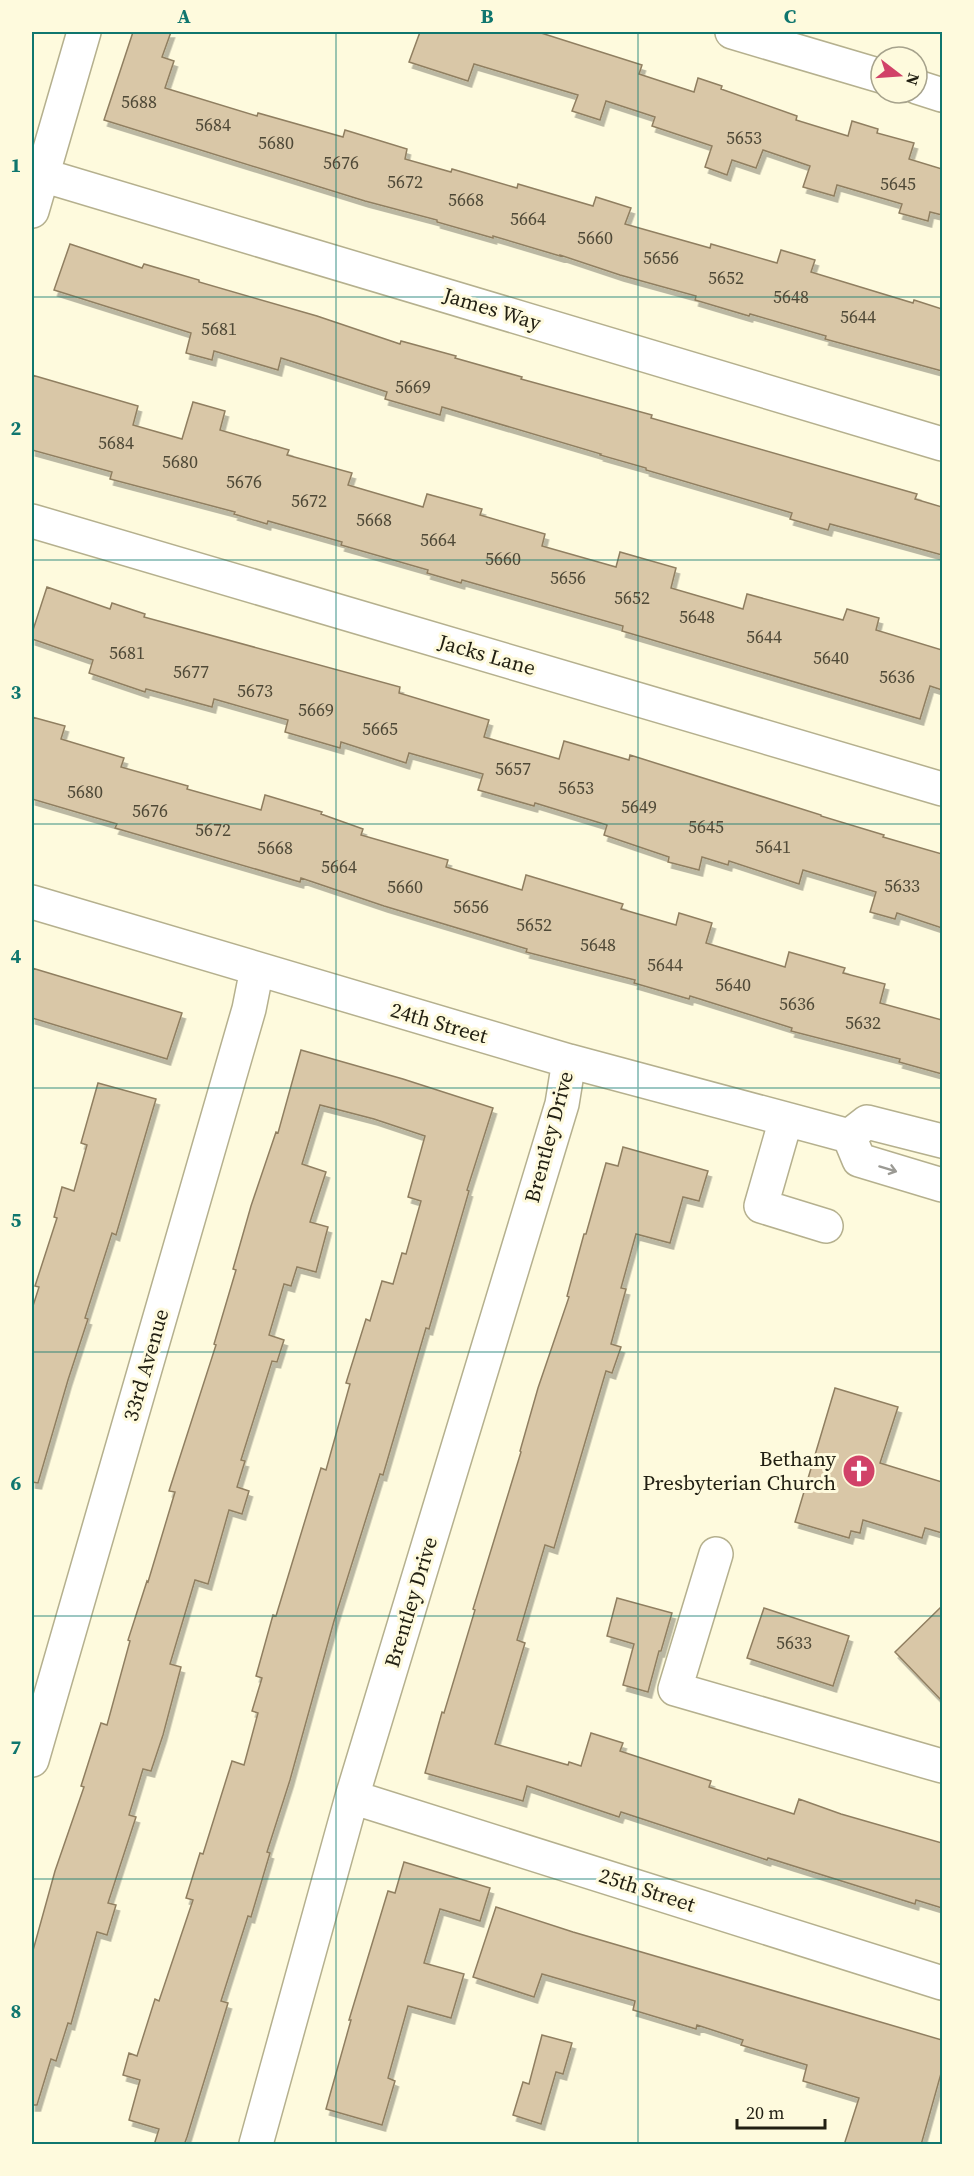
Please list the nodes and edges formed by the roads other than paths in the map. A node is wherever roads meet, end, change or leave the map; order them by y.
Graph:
1 (84, 32) edge
2 (732, 32) edge
3 (869, 72) edge
4 (42, 175) junction
5 (32, 211) edge
6 (942, 444) edge
7 (32, 521) edge
8 (942, 789) edge
9 (32, 902) edge
10 (257, 969) junction
11 (569, 1061) junction
12 (786, 1119) junction
13 (849, 1136) junction
14 (942, 1141) edge
15 (942, 1185) edge
16 (826, 1226) dead end
17 (716, 1554) dead end
18 (32, 1760) edge
19 (942, 1766) edge
20 (352, 1797) junction
21 (942, 1983) edge
22 (256, 2145) edge

1 - 4 street
2 - 3 street
4 - 5 street
4 - 6 street, James Way
7 - 8 street, Jacks Lane
9 - 10 street, 24th Street
10 - 11 street, 24th Street
10 - 18 street, 33rd Avenue
11 - 12 street, 24th Street
11 - 20 street, Brentley Drive
12 - 13 street, 24th Street
12 - 16 street
13 - 14 street
13 -> 15 street
17 - 19 street
20 - 21 street, 25th Street
20 - 22 street, Brentley Drive

